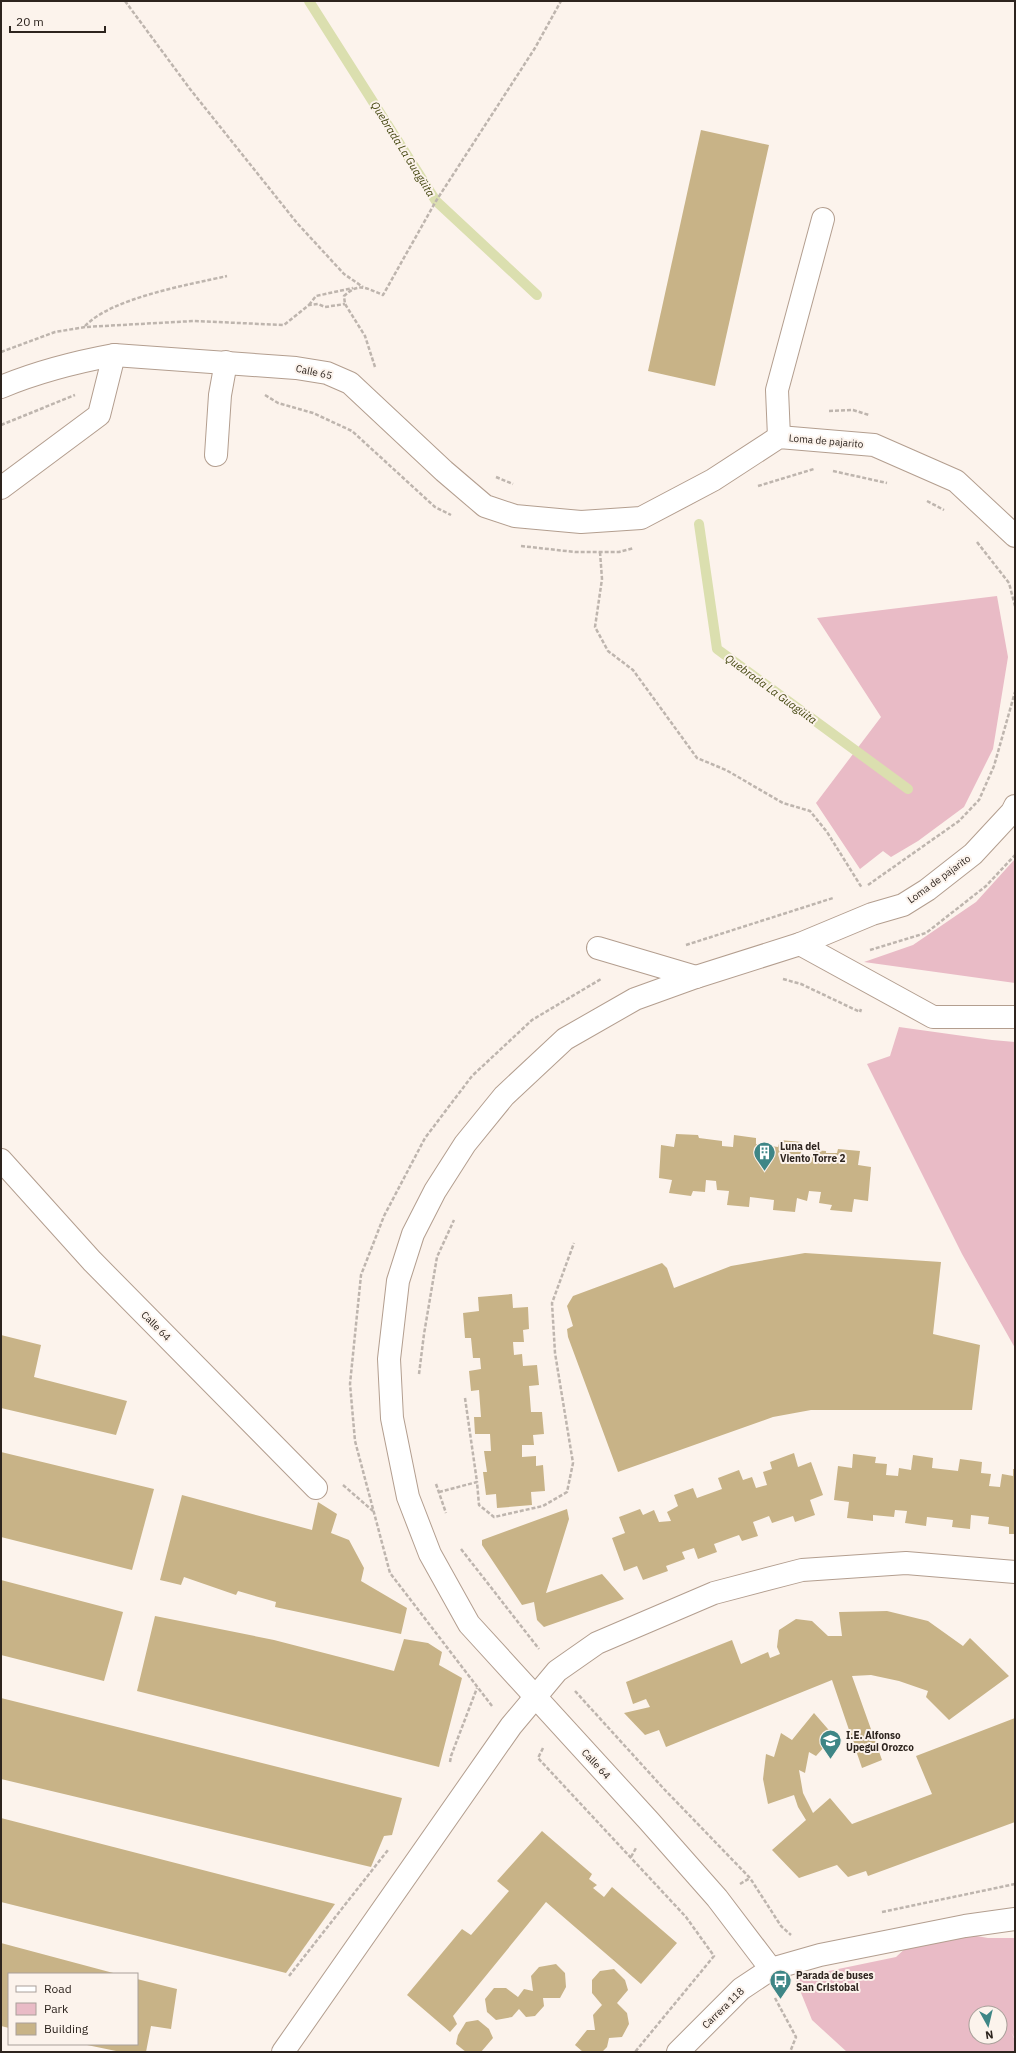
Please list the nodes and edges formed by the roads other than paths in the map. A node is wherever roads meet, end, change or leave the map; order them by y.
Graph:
1 (823, 219) dead end
2 (114, 355) junction
3 (226, 362) junction
4 (1, 387) edge
5 (779, 437) junction
6 (216, 455) dead end
7 (1, 488) edge
8 (581, 522) joint
9 (1015, 536) edge
10 (1015, 806) edge
11 (800, 944) junction
12 (598, 948) dead end
13 (696, 977) junction
14 (1015, 1018) edge
15 (1, 1160) edge
16 (316, 1488) dead end
17 (1015, 1572) edge
18 (534, 1697) junction
19 (1015, 1918) edge
20 (771, 1968) junction
21 (283, 2052) edge
22 (678, 2052) edge

1 - 5 street
2 - 3 street, Calle 65
2 - 4 street, Calle 65
2 - 7 street
3 - 6 street
3 - 8 street, Calle 65
5 - 8 street, Loma de pajarito
5 - 9 street, Loma de pajarito
10 - 11 street, Loma de pajarito
11 - 13 street, Loma de pajarito
11 - 14 street
12 - 13 street
13 - 18 street, Calle 64
15 - 16 street, Calle 64
17 - 18 street
18 - 20 street, Calle 64
18 - 21 street
19 - 20 street
20 - 22 street, Carrera 118

